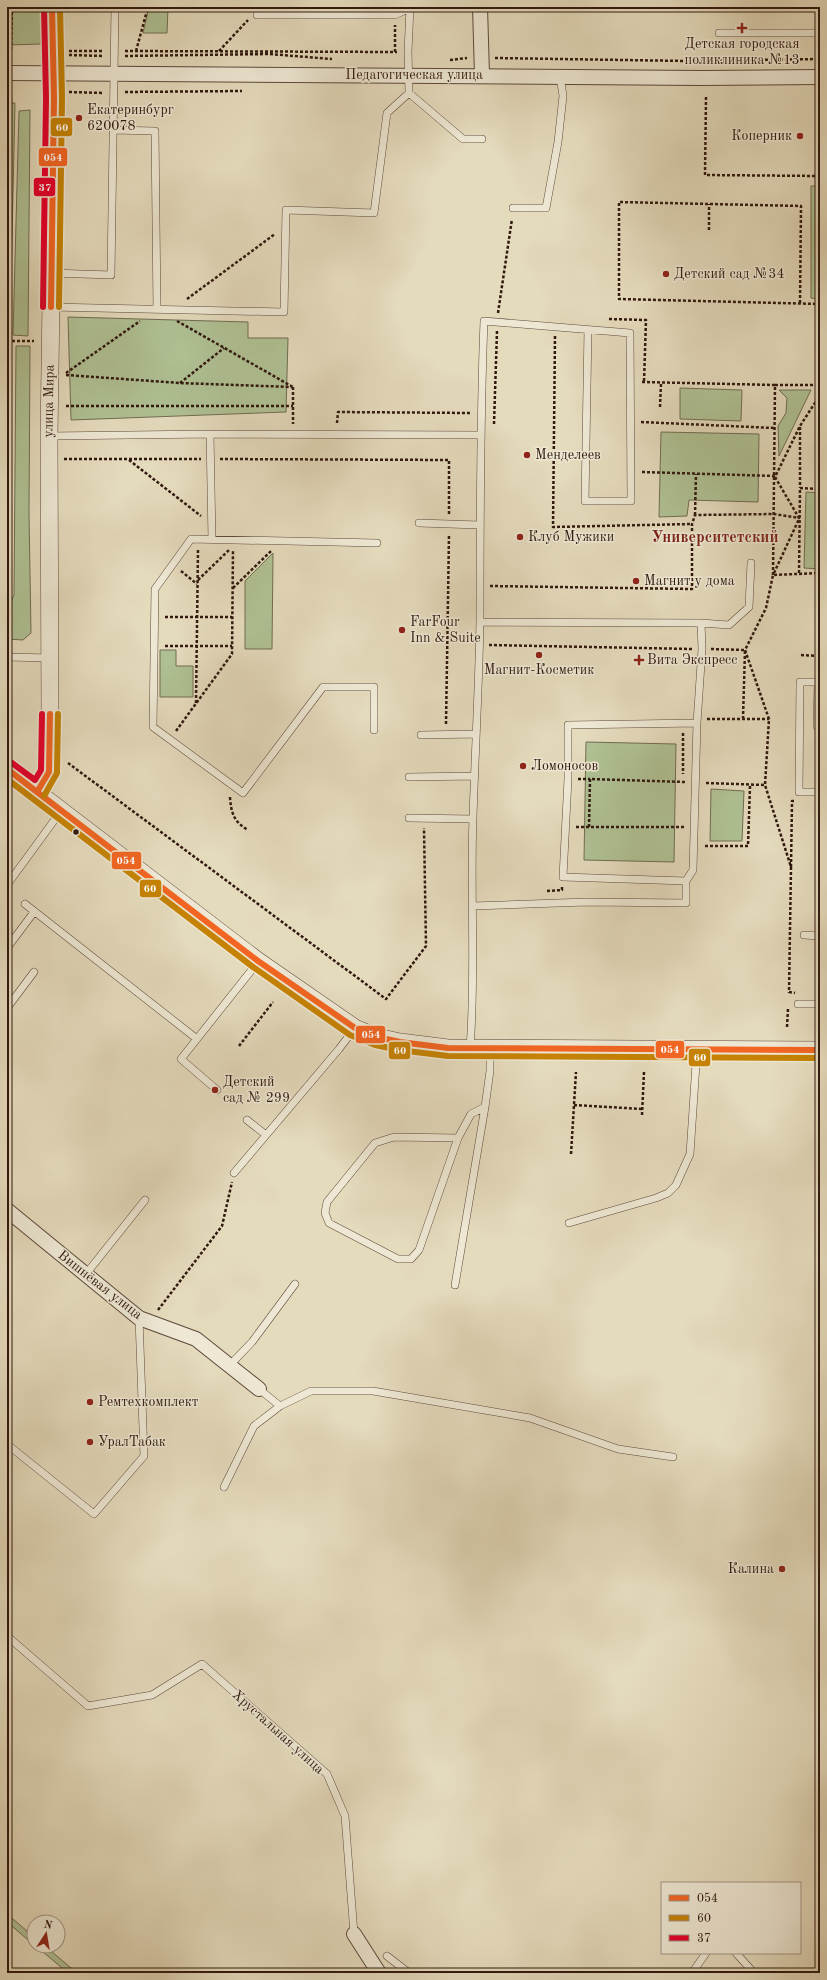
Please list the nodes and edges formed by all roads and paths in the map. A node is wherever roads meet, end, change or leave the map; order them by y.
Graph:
1 (12, 7) edge
2 (52, 7) edge
3 (115, 7) edge
4 (148, 7) edge
5 (480, 7) edge
6 (410, 8) edge
7 (257, 15) joint
8 (395, 15) junction
9 (719, 33) dead end
10 (820, 33) edge
11 (11, 50) dead end
12 (68, 50) dead end
13 (136, 51) junction
14 (219, 51) junction
15 (64, 53) dead end
16 (115, 53) junction
17 (481, 53) junction
18 (339, 60) dead end
19 (820, 60) edge
20 (447, 61) dead end
21 (7, 73) edge
22 (53, 74) junction
23 (115, 74) junction
24 (482, 75) junction
25 (409, 76) junction
26 (560, 76) junction
27 (820, 76) edge
28 (409, 93) junction
29 (706, 96) dead end
30 (11, 98) dead end
31 (113, 130) junction
32 (482, 139) dead end
33 (820, 176) edge
34 (709, 204) junction
35 (513, 208) joint
36 (286, 225) junction
37 (709, 230) dead end
38 (51, 273) junction
39 (800, 303) junction
40 (820, 304) edge
41 (51, 307) junction
42 (157, 309) junction
43 (173, 310) junction
44 (497, 321) junction
45 (504, 329) dead end
46 (555, 330) dead end
47 (588, 330) junction
48 (224, 348) junction
49 (631, 382) junction
50 (180, 383) junction
51 (661, 383) junction
52 (775, 385) junction
53 (820, 385) edge
54 (293, 387) junction
55 (820, 396) edge
56 (64, 406) dead end
57 (293, 406) junction
58 (660, 407) dead end
59 (338, 412) dead end
60 (480, 413) junction
61 (647, 422) dead end
62 (293, 425) dead end
63 (800, 426) junction
64 (774, 428) junction
65 (494, 430) dead end
66 (210, 434) junction
67 (481, 435) junction
68 (48, 436) junction
69 (64, 459) dead end
70 (129, 459) junction
71 (212, 459) junction
72 (632, 472) junction
73 (696, 474) junction
74 (775, 476) junction
75 (800, 488) junction
76 (820, 489) edge
77 (774, 514) junction
78 (695, 515) junction
79 (800, 518) junction
80 (212, 524) junction
81 (419, 524) dead end
82 (449, 524) junction
83 (692, 524) junction
84 (479, 525) junction
85 (198, 539) junction
86 (212, 539) junction
87 (282, 541) junction
88 (377, 543) dead end
89 (751, 562) dead end
90 (172, 565) junction
91 (799, 573) junction
92 (820, 573) edge
93 (774, 575) junction
94 (489, 578) dead end
95 (198, 580) junction
96 (198, 585) junction
97 (233, 588) junction
98 (7, 594) edge
99 (155, 617) junction
100 (197, 617) junction
101 (232, 617) junction
102 (480, 622) junction
103 (701, 623) junction
104 (488, 645) dead end
105 (154, 646) junction
106 (197, 646) junction
107 (232, 646) junction
108 (690, 649) junction
109 (702, 649) junction
110 (745, 650) junction
111 (690, 656) dead end
112 (801, 656) dead end
113 (820, 656) edge
114 (7, 657) edge
115 (50, 658) junction
116 (819, 682) edge
117 (196, 703) junction
118 (743, 718) junction
119 (698, 719) junction
120 (769, 719) junction
121 (817, 726) dead end
122 (374, 730) dead end
123 (683, 731) dead end
124 (421, 734) dead end
125 (475, 734) junction
126 (446, 736) junction
127 (170, 739) junction
128 (68, 763) dead end
129 (7, 769) edge
130 (475, 776) junction
131 (409, 777) dead end
132 (229, 782) junction
133 (683, 782) junction
134 (696, 782) junction
135 (765, 785) junction
136 (750, 786) junction
137 (683, 789) dead end
138 (37, 792) junction
139 (820, 792) edge
140 (792, 802) dead end
141 (61, 811) junction
142 (409, 818) dead end
143 (424, 818) junction
144 (472, 819) junction
145 (683, 819) dead end
146 (566, 827) junction
147 (589, 827) junction
148 (683, 827) junction
149 (695, 827) junction
150 (248, 830) dead end
151 (704, 847) dead end
152 (791, 867) junction
153 (686, 881) junction
154 (7, 885) edge
155 (24, 904) dead end
156 (473, 906) junction
157 (34, 912) junction
158 (804, 935) dead end
159 (820, 936) edge
160 (7, 948) edge
161 (258, 961) junction
162 (34, 972) dead end
163 (797, 993) dead end
164 (273, 1002) dead end
165 (798, 1004) dead end
166 (820, 1004) edge
167 (7, 1008) edge
168 (354, 1028) junction
169 (197, 1039) junction
170 (239, 1046) dead end
171 (470, 1048) junction
172 (490, 1048) junction
173 (696, 1049) junction
174 (820, 1050) edge
175 (576, 1072) dead end
176 (644, 1072) dead end
177 (217, 1090) dead end
178 (574, 1106) junction
179 (485, 1107) junction
180 (642, 1109) junction
181 (642, 1115) dead end
182 (246, 1120) dead end
183 (266, 1135) junction
184 (458, 1138) junction
185 (571, 1154) dead end
186 (234, 1174) joint
187 (145, 1200) dead end
188 (7, 1210) edge
189 (569, 1223) dead end
190 (86, 1274) junction
191 (295, 1284) dead end
192 (455, 1285) dead end
193 (144, 1320) junction
194 (229, 1366) junction
195 (259, 1389) joint
196 (280, 1406) junction
197 (8, 1445) edge
198 (673, 1457) dead end
199 (224, 1487) dead end
200 (7, 1636) edge
201 (354, 1934) joint
202 (705, 1954) edge
203 (737, 1954) edge
204 (387, 1956) dead end
205 (379, 1973) edge
206 (409, 1973) edge
207 (692, 1973) edge
208 (754, 1973) edge

1 - 11 path
2 - 22 street, улица Мира
3 - 16 lane
4 - 13 path
5 - 17 street
6 - 8 lane
6 - 25 lane
7 - 8 lane
7 - 14 path
8 - 14 path
9 - 10 lane
12 - 16 path
13 - 14 path
13 - 16 path
15 - 16 path
16 - 18 path
16 - 23 lane
17 - 19 path
17 - 20 path
17 - 24 street
21 - 22 street, Педагогическая улица
22 - 23 street, Педагогическая улица
22 - 38 street, улица Мира
23 - 25 street, Педагогическая улица
23 - 31 lane
24 - 25 street, Педагогическая улица
24 - 26 street, Педагогическая улица
25 - 28 lane
26 - 27 street, Педагогическая улица
26 - 35 lane
28 - 32 lane
28 - 36 lane
29 - 33 path
30 - 98 path
31 - 38 lane
31 - 42 lane
34 - 37 path
34 - 39 path
34 - 39 path
35 - 44 path
36 - 43 path
36 - 43 lane
38 - 41 street, улица Мира
39 - 40 path
41 - 42 lane
41 - 68 street, улица Мира
42 - 43 lane
42 - 48 path
42 - 50 path
44 - 47 lane
44 - 60 lane
45 - 65 path
46 - 83 path
47 - 49 lane
47 - 72 lane
48 - 50 path
48 - 54 path
49 - 51 path
49 - 72 lane
50 - 54 path
51 - 52 path
51 - 58 path
52 - 53 path
52 - 64 path
54 - 57 path
55 - 63 path
56 - 57 path
57 - 62 path
59 - 60 path
60 - 67 lane
61 - 64 path
63 - 74 path
63 - 75 path
64 - 74 path
66 - 67 lane
66 - 68 lane
66 - 71 lane
67 - 84 lane
68 - 115 street, улица Мира
69 - 70 path
70 - 71 path
70 - 80 path
71 - 80 lane
71 - 82 path
72 - 73 path
73 - 74 path
73 - 78 path
74 - 77 path
74 - 79 path
75 - 76 path
75 - 79 path
77 - 78 path
77 - 79 path
77 - 93 path
78 - 83 path
79 - 91 path
79 - 93 path
80 - 86 lane
81 - 82 lane
82 - 84 lane
82 - 126 path
83 - 94 path
84 - 102 lane
85 - 86 lane
85 - 90 lane
85 - 95 path
86 - 87 lane
87 - 88 lane
87 - 97 path
89 - 103 lane
90 - 96 path
90 - 99 lane
91 - 92 path
91 - 93 path
93 - 110 path
95 - 96 path
95 - 97 path
96 - 100 path
97 - 101 path
99 - 100 path
99 - 105 lane
100 - 101 path
100 - 106 path
101 - 107 path
102 - 103 lane
102 - 125 lane
103 - 109 lane
104 - 108 path
105 - 106 path
105 - 127 lane
106 - 107 path
106 - 117 path
107 - 117 path
108 - 109 path
108 - 111 path
109 - 110 path
109 - 119 lane
110 - 118 path
110 - 120 path
112 - 113 path
114 - 115 lane
115 - 138 street, улица Мира
116 - 121 lane
116 - 139 lane
117 - 127 path
118 - 119 path
118 - 120 path
119 - 134 lane
119 - 146 lane
120 - 135 path
122 - 132 lane
123 - 133 path
124 - 126 lane
125 - 126 lane
125 - 130 lane
127 - 132 lane
128 - 143 path
129 - 138 street
130 - 131 lane
130 - 144 lane
132 - 150 path
133 - 134 path
133 - 137 path
133 - 147 path
134 - 136 path
134 - 149 lane
135 - 136 path
135 - 152 path
136 - 151 path
138 - 141 street
140 - 152 path
141 - 154 lane
141 - 161 street
142 - 143 lane
143 - 144 lane
144 - 156 lane
145 - 148 path
146 - 147 path
146 - 153 lane
147 - 148 path
148 - 149 path
149 - 153 lane
152 - 163 path
153 - 156 lane
155 - 157 lane
156 - 171 lane
157 - 160 lane
157 - 169 lane
158 - 159 lane
161 - 168 street
161 - 169 lane
162 - 167 lane
164 - 170 path
165 - 166 lane
168 - 171 street
168 - 183 lane
169 - 177 lane
171 - 172 street
172 - 173 street
172 - 179 lane
173 - 174 street
173 - 189 lane
175 - 178 path
176 - 180 path
178 - 180 path
178 - 185 path
179 - 184 lane
179 - 192 lane
180 - 181 path
182 - 183 lane
183 - 186 lane
184 - 184 lane
186 - 193 path
187 - 190 lane
188 - 190 street, Вишнёвая улица
190 - 193 street, Вишнёвая улица
191 - 194 lane
193 - 194 street, Вишнёвая улица
193 - 197 lane
194 - 195 street, Вишнёвая улица
195 - 196 lane
196 - 198 lane
196 - 199 lane
200 - 201 lane, Хрустальная улица
201 - 205 street, Хрустальная улица
202 - 207 lane
203 - 208 lane
204 - 206 lane

